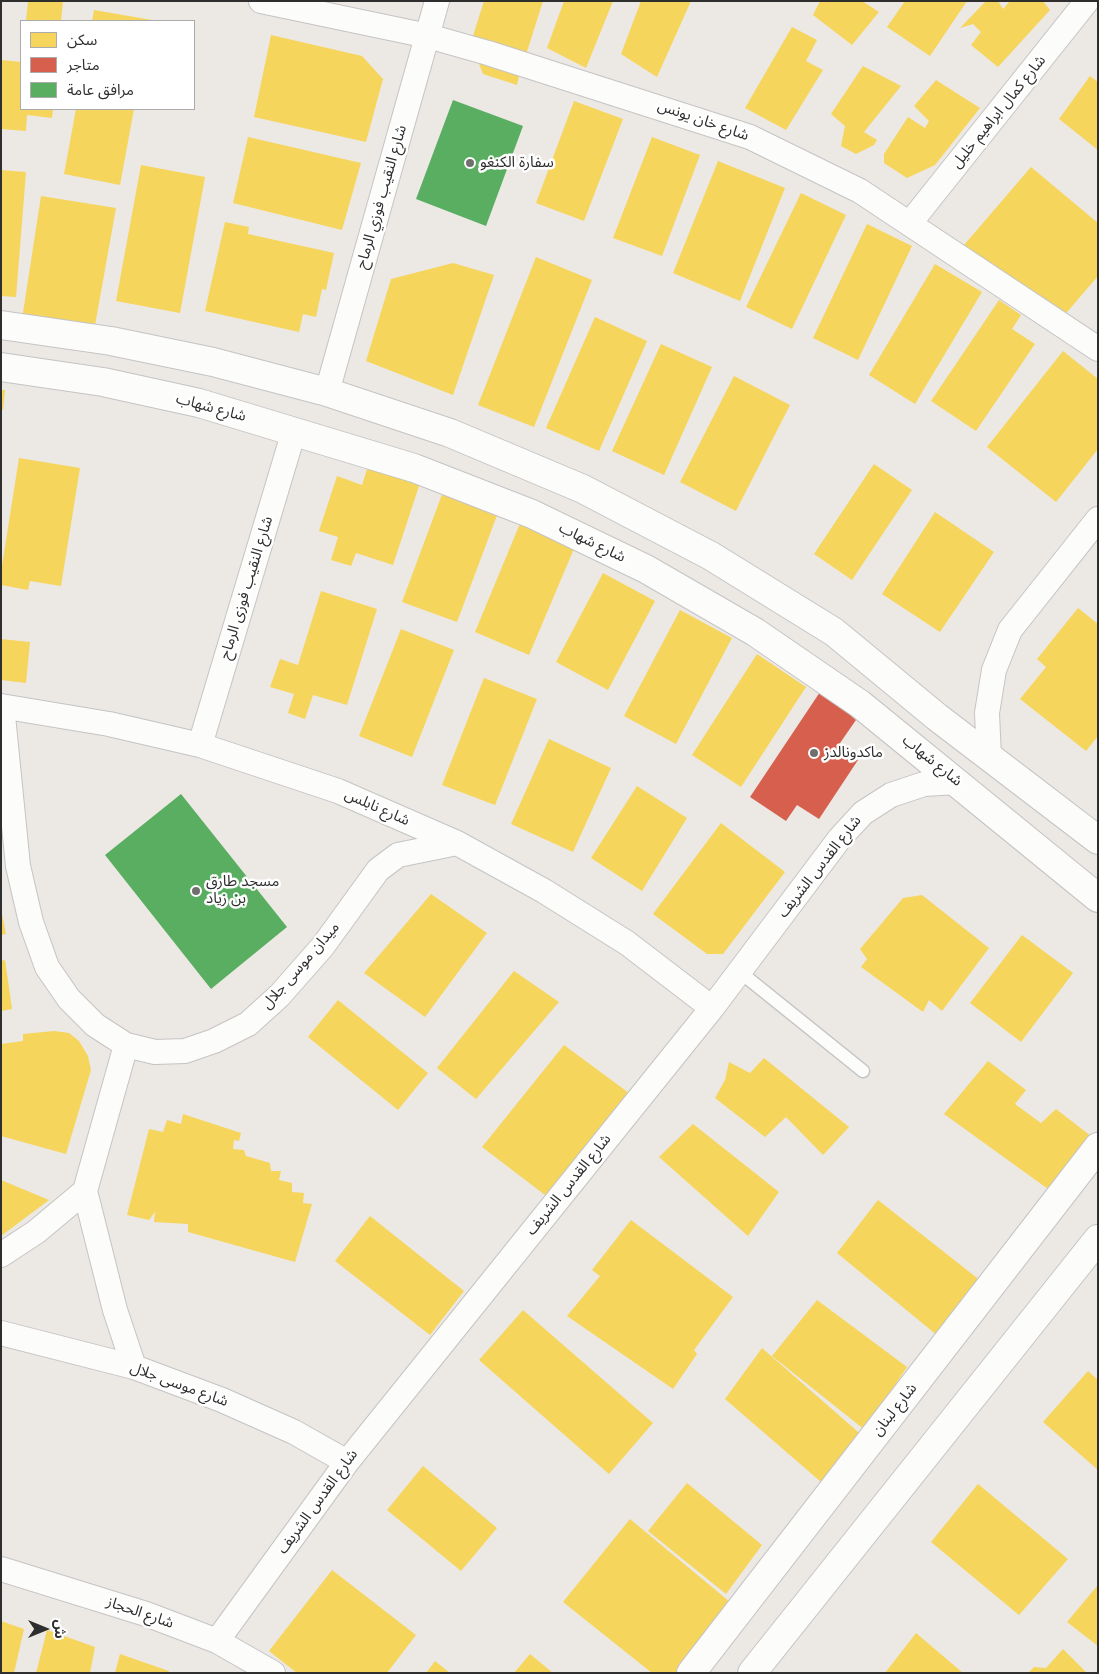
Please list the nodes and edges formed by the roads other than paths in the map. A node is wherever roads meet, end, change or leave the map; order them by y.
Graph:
1 (261, 1) edge
2 (437, 1) edge
3 (1087, 1) edge
4 (428, 36) junction
5 (910, 223) junction
6 (1, 325) edge
7 (1098, 349) edge
8 (1, 367) edge
9 (327, 392) junction
10 (294, 430) junction
11 (1098, 519) edge
12 (2, 706) edge
13 (200, 745) junction
14 (989, 757) junction
15 (958, 782) junction
16 (1098, 840) edge
17 (457, 843) junction
18 (1098, 898) edge
19 (740, 972) junction
20 (712, 1008) junction
21 (126, 1045) junction
22 (863, 1071) dead end
23 (1098, 1147) edge
24 (85, 1191) junction
25 (1098, 1239) edge
26 (1, 1255) edge
27 (1, 1333) edge
28 (134, 1367) junction
29 (347, 1462) junction
30 (1, 1568) edge
31 (217, 1641) junction
32 (273, 1673) edge
33 (691, 1673) edge
34 (752, 1673) edge

1 - 4 street, شارع خان يونس
2 - 4 street, شارع النقيب فوزي الرماح
3 - 5 street, شارع كمال ابراهيم خليل
4 - 5 street, شارع خان يونس
4 - 9 street, شارع النقيب فوزي الرماح
5 - 7 street, شارع خان يونس
6 - 9 street
8 - 10 street, شارع شهاب
9 - 14 street
10 - 13 street, شارع النقيب فوزى الرماح
10 - 15 street, شارع شهاب
11 - 14 street
12 - 13 street, شارع نابلس
12 - 21 street, ميدان موسى جلال
13 - 17 street, شارع نابلس
14 - 16 street
15 - 18 street, شارع شهاب
15 - 19 street, شارع القدس الشريف
17 - 20 street, شارع نابلس
17 - 21 street, ميدان موسى جلال
19 - 20 street, شارع القدس الشريف
19 - 22 lane
20 - 29 street, شارع القدس الشريف
21 - 24 street
23 - 33 street, شارع لبنان
24 - 26 street
24 - 28 street
25 - 34 street
27 - 28 street, شارع موسى جلال
28 - 29 street, شارع موسى جلال
29 - 31 street, شارع القدس الشريف
30 - 31 street, شارع الحجاز
31 - 32 street, شارع الحجاز

